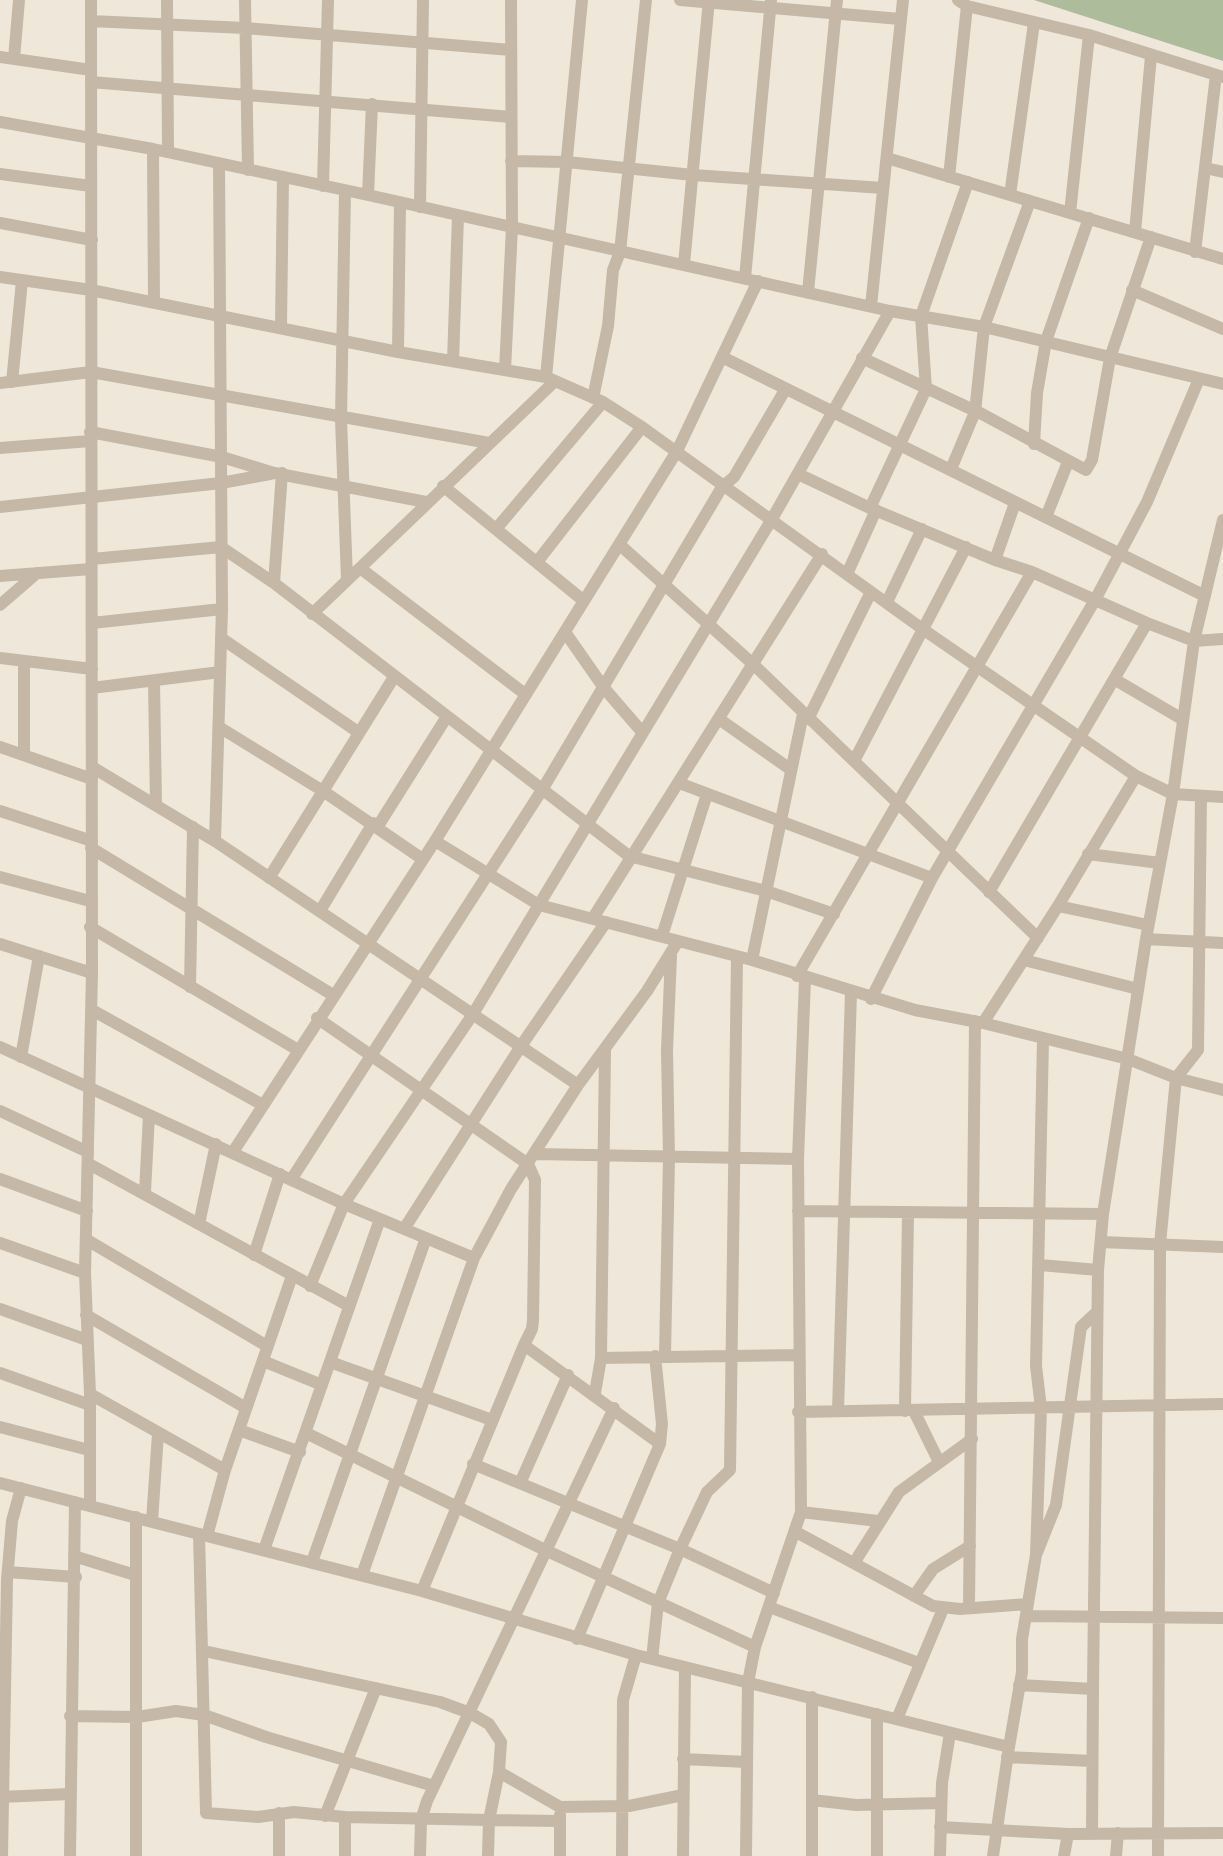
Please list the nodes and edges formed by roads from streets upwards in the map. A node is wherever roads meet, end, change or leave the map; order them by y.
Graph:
1 (19, 0) edge
2 (91, 0) edge
3 (167, 0) edge
4 (244, 0) edge
5 (328, 0) edge
6 (423, 0) edge
7 (510, 0) edge
8 (583, 0) edge
9 (646, 0) edge
10 (680, 0) edge
11 (903, 0) edge
12 (709, 1) edge
13 (963, 3) edge
14 (770, 4) edge
15 (836, 6) edge
16 (900, 19) junction
17 (91, 21) junction
18 (1034, 23) junction
19 (167, 24) junction
20 (245, 28) junction
21 (327, 34) junction
22 (1089, 35) junction
23 (422, 44) junction
24 (511, 50) junction
25 (1151, 56) junction
26 (0, 57) edge
27 (14, 59) junction
28 (91, 76) junction
29 (1220, 76) edge
30 (167, 87) junction
31 (247, 93) junction
32 (323, 100) junction
33 (372, 104) junction
34 (422, 108) junction
35 (511, 117) junction
36 (0, 122) edge
37 (89, 140) junction
38 (153, 149) junction
39 (168, 152) junction
40 (887, 158) junction
41 (511, 161) junction
42 (567, 162) junction
43 (219, 163) junction
44 (628, 168) junction
45 (1205, 168) junction
46 (248, 170) junction
47 (1223, 172) edge
48 (0, 174) edge
49 (693, 175) junction
50 (283, 177) junction
51 (949, 177) junction
52 (754, 179) junction
53 (968, 182) junction
54 (818, 183) junction
55 (90, 186) junction
56 (323, 186) junction
57 (883, 188) junction
58 (345, 191) junction
59 (368, 195) junction
60 (1010, 195) junction
61 (1030, 201) junction
62 (400, 204) junction
63 (420, 207) junction
64 (1070, 213) junction
65 (458, 216) junction
66 (1089, 218) junction
67 (0, 223) edge
68 (512, 227) junction
69 (1135, 232) junction
70 (559, 237) junction
71 (1151, 237) junction
72 (92, 240) junction
73 (620, 252) junction
74 (1195, 252) junction
75 (1223, 259) edge
76 (684, 264) junction
77 (0, 277) edge
78 (751, 279) junction
79 (22, 281) junction
80 (90, 290) junction
81 (1132, 290) junction
82 (808, 292) junction
83 (153, 302) junction
84 (871, 306) junction
85 (890, 310) junction
86 (221, 315) junction
87 (922, 316) junction
88 (281, 326) junction
89 (984, 327) junction
90 (1223, 329) edge
91 (341, 338) junction
92 (1046, 341) junction
93 (398, 352) junction
94 (722, 357) junction
95 (862, 358) junction
96 (1110, 358) junction
97 (453, 361) junction
98 (505, 370) junction
99 (91, 373) junction
100 (550, 379) junction
101 (1199, 379) junction
102 (6, 383) edge
103 (1223, 384) edge
104 (926, 389) junction
105 (785, 390) junction
106 (221, 395) junction
107 (598, 400) junction
108 (831, 412) junction
109 (975, 412) junction
110 (341, 419) junction
111 (642, 427) junction
112 (90, 436) junction
113 (489, 443) junction
114 (1034, 444) junction
115 (898, 446) junction
116 (0, 448) edge
117 (677, 451) junction
118 (222, 457) junction
119 (1068, 462) junction
120 (951, 469) junction
121 (278, 473) junction
122 (798, 474) junction
123 (222, 484) junction
124 (343, 484) junction
125 (443, 486) junction
126 (722, 487) junction
127 (92, 497) junction
128 (426, 502) junction
129 (1015, 503) junction
130 (0, 507) edge
131 (873, 509) junction
132 (1046, 517) junction
133 (772, 519) junction
134 (1223, 520) edge
135 (496, 529) junction
136 (922, 529) junction
137 (620, 545) junction
138 (221, 547) junction
139 (966, 547) junction
140 (1119, 552) junction
141 (822, 554) junction
142 (995, 560) junction
143 (537, 562) junction
144 (92, 564) junction
145 (360, 568) junction
146 (1031, 572) junction
147 (37, 573) junction
148 (847, 573) junction
149 (1217, 574) edge
150 (0, 576) edge
151 (347, 579) junction
152 (274, 583) junction
153 (664, 584) junction
154 (871, 592) junction
155 (1205, 596) junction
156 (1095, 600) junction
157 (584, 601) junction
158 (887, 602) junction
159 (0, 605) edge
160 (222, 609) junction
161 (312, 614) junction
162 (92, 623) junction
163 (1147, 623) junction
164 (706, 624) junction
165 (924, 630) junction
166 (565, 632) junction
167 (221, 638) junction
168 (1223, 639) edge
169 (1194, 641) junction
170 (0, 658) edge
171 (24, 662) junction
172 (754, 665) junction
173 (978, 667) junction
174 (92, 669) junction
175 (220, 672) junction
176 (394, 677) junction
177 (1114, 679) junction
178 (154, 681) junction
179 (92, 688) junction
180 (604, 688) junction
181 (525, 694) junction
182 (1032, 704) junction
183 (806, 717) junction
184 (446, 718) junction
185 (719, 719) junction
186 (1182, 719) junction
187 (219, 727) junction
188 (358, 732) junction
189 (642, 733) junction
190 (1081, 739) junction
191 (0, 747) edge
192 (492, 751) junction
193 (24, 754) junction
194 (854, 761) junction
195 (790, 769) junction
196 (92, 773) junction
197 (1136, 776) junction
198 (679, 783) junction
199 (542, 790) junction
200 (323, 791) junction
201 (707, 794) junction
202 (1173, 794) junction
203 (1201, 796) junction
204 (1223, 797) edge
205 (898, 802) junction
206 (156, 805) junction
207 (0, 811) edge
208 (779, 820) junction
209 (375, 825) junction
210 (585, 825) junction
211 (193, 827) junction
212 (215, 841) junction
213 (435, 841) junction
214 (91, 845) junction
215 (947, 852) junction
216 (1088, 854) junction
217 (866, 855) junction
218 (629, 856) junction
219 (422, 858) junction
220 (1160, 863) junction
221 (681, 870) junction
222 (486, 874) junction
223 (0, 877) edge
224 (269, 878) junction
225 (932, 878) junction
226 (766, 891) junction
227 (989, 891) junction
228 (90, 901) junction
229 (539, 905) junction
230 (1058, 906) junction
231 (191, 907) junction
232 (320, 911) junction
233 (834, 914) junction
234 (593, 918) junction
235 (606, 922) junction
236 (1149, 925) junction
237 (90, 927) junction
238 (662, 936) junction
239 (1038, 938) junction
240 (1146, 939) junction
241 (678, 940) junction
242 (367, 942) junction
243 (1198, 942) junction
244 (1223, 943) edge
245 (0, 944) edge
246 (671, 954) junction
247 (38, 956) junction
248 (737, 957) junction
249 (752, 960) junction
250 (1024, 960) junction
251 (92, 973) junction
252 (801, 977) junction
253 (421, 979) junction
254 (190, 987) junction
255 (1139, 989) junction
256 (851, 992) junction
257 (332, 995) junction
258 (871, 999) junction
259 (92, 1010) junction
260 (473, 1014) junction
261 (317, 1018) junction
262 (979, 1022) junction
263 (1043, 1040) junction
264 (521, 1046) junction
265 (0, 1047) edge
266 (606, 1049) junction
267 (298, 1050) junction
268 (371, 1054) junction
269 (21, 1057) junction
270 (1128, 1059) junction
271 (1176, 1078) junction
272 (578, 1085) junction
273 (90, 1089) junction
274 (1223, 1090) edge
275 (420, 1092) junction
276 (261, 1104) junction
277 (0, 1111) edge
278 (149, 1115) junction
279 (471, 1125) junction
280 (216, 1144) junction
281 (233, 1152) junction
282 (601, 1156) junction
283 (732, 1157) junction
284 (88, 1158) junction
285 (669, 1158) junction
286 (798, 1158) junction
287 (532, 1159) junction
288 (286, 1177) junction
289 (0, 1179) edge
290 (145, 1192) junction
291 (344, 1204) junction
292 (87, 1211) junction
293 (799, 1211) junction
294 (842, 1211) junction
295 (908, 1212) junction
296 (974, 1212) junction
297 (1040, 1212) junction
298 (1103, 1214) junction
299 (380, 1219) junction
300 (199, 1224) junction
301 (404, 1229) junction
302 (426, 1238) junction
303 (87, 1240) junction
304 (1101, 1242) junction
305 (0, 1243) edge
306 (1160, 1244) junction
307 (1223, 1247) edge
308 (254, 1255) junction
309 (474, 1258) junction
310 (1040, 1265) junction
311 (1098, 1270) junction
312 (85, 1273) junction
313 (292, 1276) junction
314 (310, 1286) junction
315 (349, 1306) junction
316 (0, 1308) edge
317 (1097, 1312) junction
318 (86, 1315) junction
319 (87, 1340) junction
320 (524, 1345) junction
321 (267, 1346) junction
322 (660, 1355) junction
323 (798, 1355) junction
324 (731, 1356) junction
325 (601, 1358) junction
326 (263, 1361) junction
327 (330, 1362) junction
328 (0, 1373) edge
329 (568, 1375) junction
330 (376, 1379) junction
331 (322, 1385) junction
332 (595, 1393) junction
333 (425, 1397) junction
334 (90, 1399) junction
335 (1161, 1404) junction
336 (1223, 1404) edge
337 (1095, 1406) junction
338 (246, 1408) junction
339 (614, 1408) junction
340 (1041, 1408) junction
341 (1072, 1408) junction
342 (972, 1410) junction
343 (838, 1411) junction
344 (910, 1411) junction
345 (798, 1412) junction
346 (492, 1420) junction
347 (0, 1427) edge
348 (239, 1430) junction
349 (306, 1433) junction
350 (158, 1434) junction
351 (972, 1439) junction
352 (660, 1444) junction
353 (89, 1450) junction
354 (299, 1452) junction
355 (350, 1452) junction
356 (939, 1462) junction
357 (473, 1464) junction
358 (225, 1470) junction
359 (397, 1475) junction
360 (521, 1481) junction
361 (0, 1483) edge
362 (21, 1488) junction
363 (75, 1502) junction
364 (568, 1502) junction
365 (90, 1505) junction
366 (455, 1505) junction
367 (801, 1511) junction
368 (136, 1517) junction
369 (152, 1521) junction
370 (878, 1521) junction
371 (624, 1526) junction
372 (796, 1532) junction
373 (203, 1535) junction
374 (970, 1546) junction
375 (680, 1549) junction
376 (264, 1550) junction
377 (545, 1550) junction
378 (1036, 1555) junction
379 (77, 1557) junction
380 (312, 1562) junction
381 (854, 1563) junction
382 (135, 1575) junction
383 (362, 1575) junction
384 (602, 1576) junction
385 (76, 1577) junction
386 (5, 1578) edge
387 (422, 1591) junction
388 (774, 1593) junction
389 (914, 1596) junction
390 (658, 1603) junction
391 (769, 1607) junction
392 (969, 1608) junction
393 (943, 1609) junction
394 (1027, 1610) junction
395 (1094, 1616) junction
396 (511, 1618) junction
397 (1158, 1618) junction
398 (1223, 1618) edge
399 (577, 1639) junction
400 (755, 1647) junction
401 (204, 1651) junction
402 (636, 1655) junction
403 (652, 1659) junction
404 (3, 1660) edge
405 (919, 1663) junction
406 (685, 1668) junction
407 (748, 1682) junction
408 (1019, 1685) junction
409 (376, 1688) junction
410 (1093, 1689) junction
411 (812, 1698) junction
412 (470, 1713) junction
413 (877, 1714) junction
414 (204, 1715) junction
415 (70, 1716) junction
416 (137, 1717) junction
417 (897, 1719) junction
418 (2, 1731) edge
419 (950, 1733) junction
420 (1008, 1752) junction
421 (348, 1759) junction
422 (683, 1759) junction
423 (1093, 1761) junction
424 (747, 1762) junction
425 (499, 1772) junction
426 (434, 1786) junction
427 (70, 1794) junction
428 (683, 1795) junction
429 (1, 1797) edge
430 (812, 1800) junction
431 (940, 1803) junction
432 (877, 1805) junction
433 (623, 1806) junction
434 (561, 1807) junction
435 (279, 1813) junction
436 (325, 1816) junction
437 (345, 1818) junction
438 (421, 1820) junction
439 (489, 1820) junction
440 (560, 1821) junction
441 (940, 1828) junction
442 (996, 1832) junction
443 (1092, 1833) junction
444 (1118, 1833) junction
445 (1223, 1833) edge
446 (1068, 1834) junction
447 (1158, 1834) junction
448 (2, 1856) edge
449 (70, 1856) edge
450 (136, 1856) edge
451 (279, 1856) edge
452 (345, 1856) edge
453 (420, 1856) edge
454 (488, 1856) edge
455 (560, 1856) edge
456 (622, 1856) edge
457 (683, 1856) edge
458 (746, 1856) edge
459 (812, 1856) edge
460 (877, 1856) edge
461 (940, 1856) edge
462 (993, 1856) edge
463 (1064, 1856) edge
464 (1116, 1856) edge
465 (1158, 1856) edge

1 - 27 street
2 - 17 street
3 - 19 street
4 - 20 street
5 - 21 street
6 - 23 street
7 - 24 street
8 - 42 street
9 - 44 street
10 - 12 street
11 - 16 street
12 - 14 street
12 - 49 street
13 - 18 street
13 - 51 street
14 - 15 street
14 - 52 street
15 - 16 street
15 - 54 street
16 - 40 street
17 - 19 street
17 - 28 street
18 - 22 street
18 - 60 street
19 - 20 street
19 - 30 street
20 - 21 street
20 - 31 street
21 - 23 street
21 - 32 street
22 - 25 street
22 - 64 street
23 - 24 street
23 - 34 street
24 - 35 street
25 - 29 street
25 - 69 street
26 - 27 street
27 - 28 street
28 - 30 street
28 - 37 street
29 - 45 street
30 - 31 street
30 - 39 street
31 - 32 street
31 - 46 street
32 - 33 street
32 - 56 street
33 - 34 street
33 - 59 street
34 - 35 street
34 - 63 street
35 - 41 street
36 - 37 street
37 - 38 street
37 - 55 street
38 - 39 street
38 - 83 street
39 - 43 street
40 - 51 street
40 - 57 street
41 - 42 street
41 - 68 street
42 - 44 street
42 - 70 street
43 - 46 street
43 - 86 street
44 - 49 street
44 - 73 street
45 - 47 street
45 - 74 street
46 - 50 street
48 - 55 street
49 - 52 street
49 - 76 street
50 - 56 street
50 - 88 street
51 - 53 street
52 - 54 street
52 - 78 street
53 - 60 street
53 - 87 street
54 - 57 street
54 - 82 street
55 - 72 street
56 - 58 street
57 - 84 street
58 - 59 street
58 - 91 street
59 - 62 street
60 - 61 street
61 - 64 street
61 - 89 street
62 - 63 street
62 - 93 street
63 - 65 street
64 - 66 street
65 - 68 street
65 - 97 street
66 - 69 street
66 - 92 street
67 - 72 street
68 - 70 street
68 - 98 street
69 - 71 street
70 - 73 street
70 - 100 street
71 - 74 street
71 - 81 street
72 - 80 street
73 - 76 street
73 - 107 street
74 - 75 street
76 - 78 street
77 - 79 street
78 - 82 street
78 - 94 street
79 - 80 street
79 - 102 street
80 - 83 street
80 - 99 street
81 - 90 street
81 - 96 street
82 - 84 street
83 - 86 street
84 - 85 street
85 - 87 street
85 - 95 street
86 - 88 street
86 - 106 street
87 - 89 street
87 - 104 street
88 - 91 street
89 - 92 street
89 - 109 street
91 - 93 street
91 - 110 street
92 - 96 street
92 - 114 street
93 - 97 street
94 - 105 street
94 - 117 street
95 - 104 street
95 - 108 street
96 - 101 street
96 - 119 street
97 - 98 street
98 - 100 street
99 - 102 street
99 - 106 street
99 - 112 street
100 - 107 street
100 - 113 street
101 - 103 street
101 - 140 street
104 - 109 street
104 - 115 street
105 - 108 street
105 - 126 street
106 - 110 street
106 - 118 street
107 - 111 street
107 - 135 street
108 - 115 street
108 - 122 street
109 - 114 street
109 - 120 street
110 - 113 street
110 - 124 street
111 - 117 street
111 - 143 street
112 - 116 street
112 - 118 street
112 - 127 street
113 - 125 street
114 - 119 street
115 - 120 street
115 - 131 street
117 - 126 street
117 - 137 street
118 - 121 street
118 - 123 street
119 - 132 street
120 - 129 street
121 - 123 street
121 - 124 street
121 - 152 street
122 - 131 street
122 - 133 street
123 - 127 street
123 - 138 street
124 - 128 street
124 - 151 street
125 - 128 street
125 - 135 street
126 - 133 street
126 - 153 street
127 - 130 street
127 - 144 street
128 - 145 street
129 - 132 street
129 - 142 street
131 - 136 street
131 - 148 street
132 - 140 street
133 - 141 street
133 - 164 street
134 - 149 street
135 - 143 street
136 - 139 street
136 - 158 street
137 - 153 street
137 - 157 street
138 - 144 street
138 - 152 street
138 - 160 street
139 - 142 street
139 - 165 street
140 - 155 street
140 - 156 street
141 - 148 street
141 - 172 street
142 - 146 street
143 - 157 street
144 - 147 street
144 - 162 street
145 - 151 street
145 - 181 street
146 - 156 street
146 - 173 street
147 - 150 street
147 - 159 street
148 - 154 street
149 - 155 street
151 - 161 street
152 - 161 street
153 - 164 street
153 - 180 street
154 - 158 street
154 - 183 street
155 - 169 street
156 - 163 street
156 - 182 street
157 - 166 street
158 - 165 street
160 - 162 street
160 - 167 street
161 - 176 street
162 - 174 street
163 - 169 street
163 - 177 street
164 - 172 street
164 - 189 street
165 - 173 street
165 - 194 street
166 - 180 street
166 - 181 street
167 - 175 street
167 - 188 street
168 - 169 street
169 - 186 street
170 - 171 street
171 - 174 street
171 - 193 street
172 - 183 street
172 - 185 street
173 - 182 street
173 - 205 street
174 - 179 street
175 - 178 street
175 - 187 street
176 - 184 street
176 - 188 street
177 - 186 street
177 - 190 street
178 - 179 street
178 - 206 street
179 - 196 street
180 - 189 street
180 - 199 street
181 - 192 street
182 - 190 street
182 - 215 street
183 - 194 street
183 - 195 street
184 - 192 street
184 - 209 street
185 - 195 street
185 - 198 street
186 - 202 street
187 - 200 street
187 - 212 street
188 - 200 street
189 - 210 street
190 - 197 street
190 - 227 street
191 - 193 street
192 - 199 street
192 - 213 street
193 - 196 street
194 - 205 street
195 - 208 street
196 - 206 street
196 - 214 street
197 - 202 street
197 - 216 street
198 - 201 street
198 - 218 street
199 - 210 street
199 - 222 street
200 - 209 street
200 - 224 street
201 - 208 street
201 - 221 street
202 - 203 street
202 - 220 street
203 - 204 street
203 - 243 street
205 - 215 street
205 - 217 street
206 - 211 street
207 - 214 street
208 - 217 street
208 - 226 street
209 - 219 street
209 - 232 street
210 - 218 street
210 - 229 street
211 - 212 street
211 - 231 street
212 - 224 street
213 - 219 street
213 - 222 street
214 - 228 street
214 - 231 street
215 - 225 street
215 - 227 street
216 - 220 street
216 - 230 street
217 - 225 street
217 - 233 street
218 - 221 street
218 - 234 street
219 - 242 street
220 - 236 street
221 - 226 street
221 - 238 street
222 - 229 street
222 - 253 street
223 - 228 street
224 - 232 street
225 - 258 street
226 - 233 street
226 - 249 street
227 - 239 street
228 - 237 street
229 - 234 street
229 - 260 street
230 - 236 street
230 - 239 street
231 - 254 street
231 - 257 street
232 - 242 street
233 - 252 street
234 - 235 street
235 - 238 street
235 - 264 street
236 - 240 street
237 - 251 street
237 - 254 street
238 - 241 street
239 - 250 street
240 - 243 street
240 - 255 street
241 - 246 street
241 - 248 street
242 - 253 street
242 - 257 street
243 - 244 street
243 - 271 street
245 - 247 street
246 - 266 street
246 - 285 street
247 - 251 street
247 - 269 street
248 - 249 street
248 - 283 street
249 - 252 street
250 - 255 street
250 - 262 street
251 - 259 street
252 - 256 street
252 - 286 street
253 - 260 street
253 - 268 street
254 - 267 street
255 - 270 street
256 - 258 street
256 - 294 street
257 - 261 street
258 - 262 street
259 - 273 street
259 - 276 street
260 - 264 street
260 - 275 street
261 - 267 street
261 - 268 street
262 - 263 street
262 - 296 street
263 - 270 street
263 - 297 street
264 - 272 street
264 - 279 street
265 - 269 street
266 - 272 street
266 - 282 street
267 - 276 street
268 - 275 street
268 - 288 street
269 - 273 street
270 - 271 street
270 - 298 street
271 - 274 street
271 - 306 street
272 - 287 street
273 - 278 street
273 - 284 street
275 - 279 street
275 - 291 street
276 - 281 street
277 - 284 street
278 - 280 street
278 - 290 street
279 - 287 street
279 - 301 street
280 - 281 street
280 - 300 street
281 - 288 street
282 - 285 street
282 - 287 street
282 - 325 street
283 - 285 street
283 - 286 street
283 - 324 street
284 - 290 street
284 - 292 street
285 - 322 street
286 - 293 street
287 - 309 street
287 - 320 street
288 - 291 street
288 - 308 street
289 - 292 street
290 - 300 street
291 - 299 street
291 - 314 street
292 - 303 street
293 - 294 street
293 - 323 street
294 - 295 street
294 - 343 street
295 - 296 street
295 - 344 street
296 - 297 street
296 - 342 street
297 - 298 street
297 - 310 street
298 - 304 street
299 - 301 street
299 - 315 street
300 - 308 street
301 - 302 street
302 - 309 street
302 - 330 street
303 - 312 street
303 - 321 street
304 - 306 street
304 - 311 street
305 - 312 street
306 - 307 street
306 - 335 street
308 - 313 street
309 - 333 street
310 - 311 street
310 - 340 street
311 - 317 street
312 - 318 street
313 - 314 street
313 - 321 street
314 - 315 street
315 - 327 street
316 - 319 street
317 - 337 street
317 - 341 street
318 - 319 street
318 - 338 street
319 - 334 street
320 - 329 street
320 - 346 street
321 - 326 street
322 - 324 street
322 - 325 street
322 - 352 street
323 - 324 street
323 - 345 street
324 - 375 street
325 - 332 street
326 - 331 street
326 - 338 street
327 - 330 street
327 - 331 street
328 - 334 street
329 - 332 street
329 - 360 street
330 - 333 street
330 - 355 street
331 - 349 street
332 - 339 street
333 - 346 street
333 - 359 street
334 - 350 street
334 - 353 street
335 - 336 street
335 - 337 street
335 - 397 street
337 - 341 street
337 - 395 street
338 - 348 street
339 - 352 street
339 - 364 street
340 - 341 street
340 - 342 street
340 - 378 street
341 - 378 street
342 - 344 street
342 - 351 street
343 - 344 street
343 - 345 street
344 - 356 street
345 - 367 street
346 - 357 street
347 - 353 street
348 - 354 street
348 - 358 street
349 - 354 street
349 - 355 street
350 - 358 street
350 - 369 street
351 - 356 street
351 - 374 street
352 - 371 street
353 - 365 street
354 - 376 street
355 - 359 street
355 - 380 street
356 - 370 street
357 - 360 street
357 - 366 street
358 - 373 street
359 - 366 street
359 - 383 street
360 - 364 street
361 - 362 street
362 - 363 street
362 - 386 street
363 - 365 street
363 - 379 street
364 - 371 street
364 - 377 street
365 - 368 street
366 - 377 street
366 - 387 street
367 - 370 street
367 - 372 street
368 - 369 street
368 - 382 street
369 - 373 street
370 - 381 street
371 - 375 street
371 - 384 street
372 - 381 street
372 - 388 street
373 - 376 street
373 - 401 street
374 - 389 street
374 - 392 street
375 - 388 street
375 - 390 street
376 - 380 street
377 - 384 street
377 - 396 street
378 - 394 street
379 - 382 street
379 - 385 street
380 - 383 street
381 - 389 street
382 - 416 street
383 - 387 street
384 - 390 street
384 - 399 street
385 - 386 street
385 - 415 street
386 - 404 street
387 - 396 street
388 - 391 street
389 - 393 street
390 - 400 street
390 - 403 street
391 - 400 street
391 - 405 street
392 - 393 street
392 - 394 street
393 - 405 street
394 - 395 street
394 - 408 street
395 - 397 street
395 - 410 street
396 - 399 street
396 - 412 street
397 - 398 street
397 - 447 street
399 - 402 street
400 - 407 street
401 - 409 street
401 - 414 street
402 - 403 street
402 - 433 street
403 - 406 street
404 - 418 street
405 - 417 street
406 - 407 street
406 - 422 street
407 - 411 street
407 - 424 street
408 - 410 street
408 - 420 street
409 - 412 street
409 - 421 street
410 - 423 street
411 - 413 street
411 - 430 street
412 - 425 street
412 - 426 street
413 - 417 street
413 - 432 street
414 - 416 street
414 - 421 street
414 - 435 street
415 - 416 street
415 - 427 street
416 - 450 street
417 - 419 street
418 - 429 street
419 - 420 street
419 - 431 street
420 - 423 street
420 - 442 street
421 - 426 street
421 - 436 street
422 - 424 street
422 - 428 street
423 - 443 street
424 - 458 street
425 - 434 street
425 - 439 street
426 - 438 street
427 - 429 street
427 - 449 street
428 - 433 street
428 - 457 street
429 - 448 street
430 - 432 street
430 - 459 street
431 - 432 street
431 - 441 street
432 - 460 street
433 - 434 street
433 - 456 street
434 - 440 street
435 - 436 street
435 - 451 street
436 - 437 street
437 - 438 street
437 - 452 street
438 - 439 street
438 - 453 street
439 - 440 street
439 - 454 street
440 - 455 street
441 - 442 street
441 - 461 street
442 - 446 street
442 - 462 street
443 - 444 street
443 - 446 street
444 - 447 street
444 - 464 street
445 - 447 street
446 - 463 street
447 - 465 street

